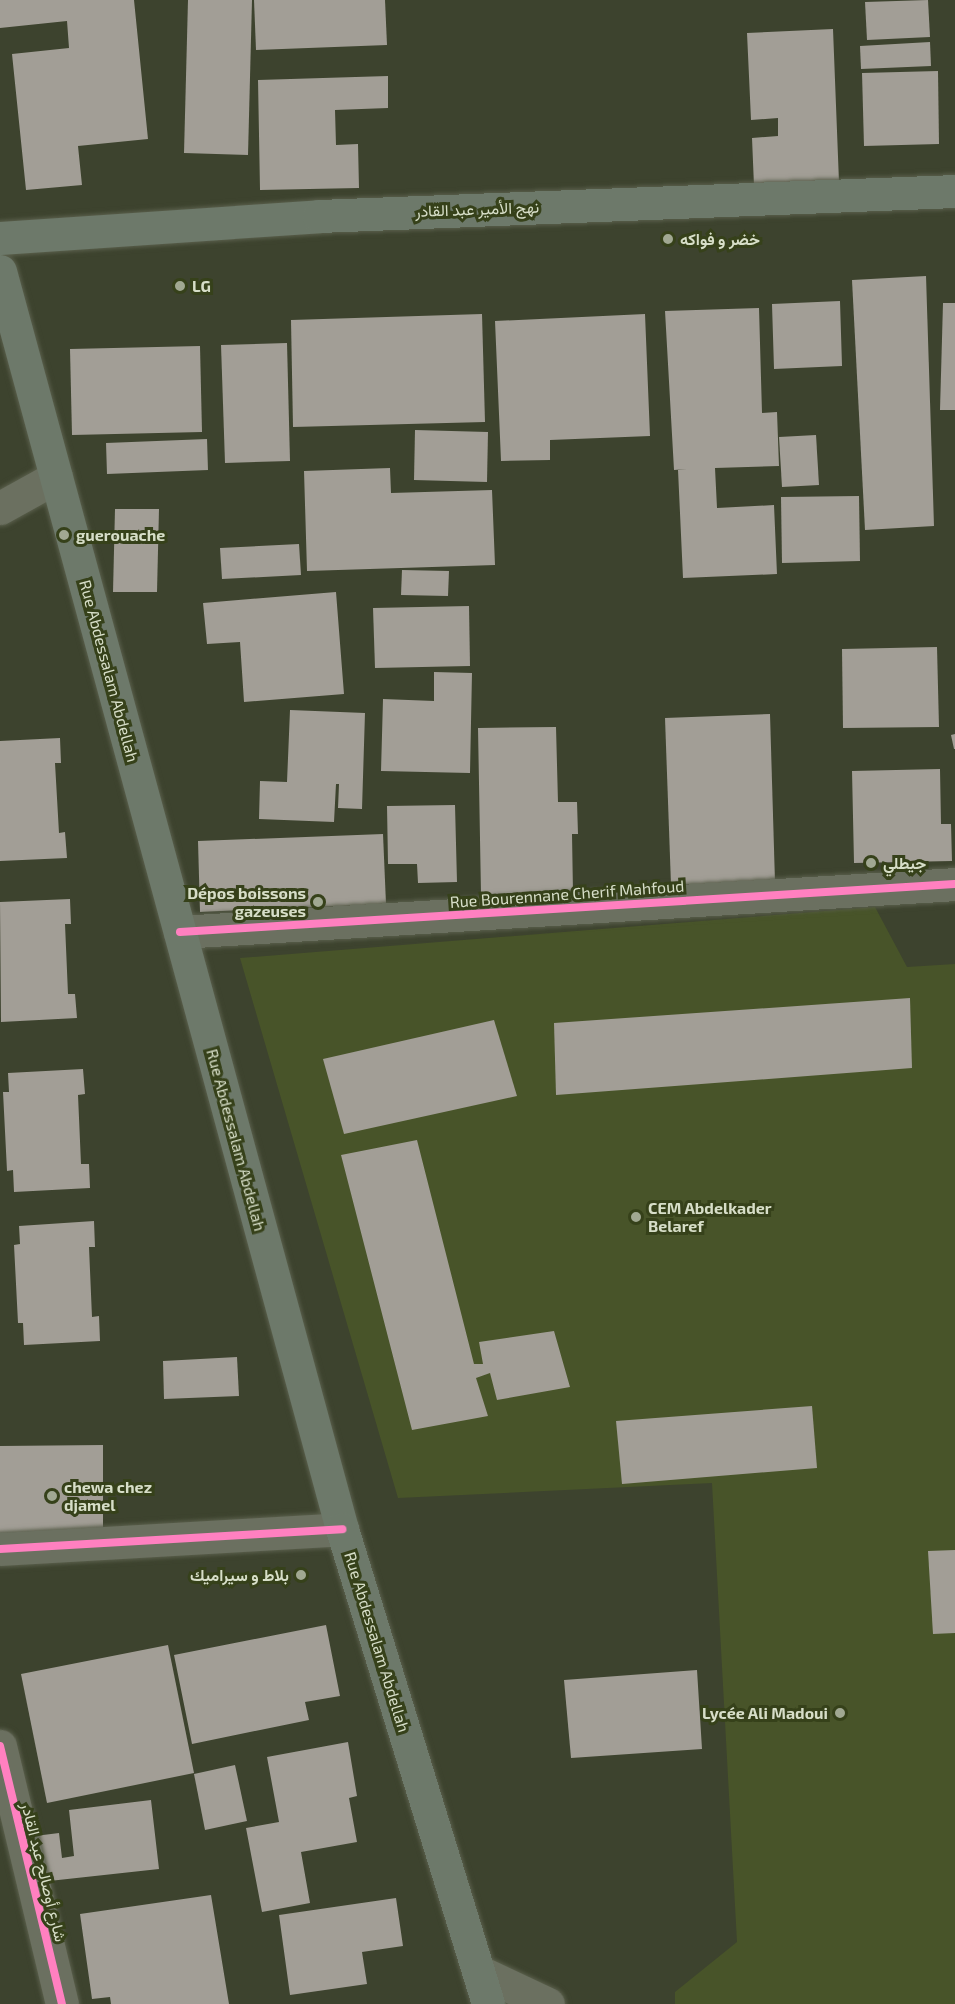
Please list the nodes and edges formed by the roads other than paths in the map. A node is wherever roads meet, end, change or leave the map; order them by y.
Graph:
1 (955, 191) edge
2 (0, 238) edge
3 (0, 271) edge
4 (56, 477) junction
5 (0, 508) edge
6 (955, 884) edge
7 (180, 932) junction
8 (342, 1529) junction
9 (0, 1549) edge
10 (0, 1746) edge
11 (480, 1972) junction
12 (62, 2004) edge
13 (488, 2004) edge
14 (548, 2004) edge

1 - 2 main road, نهج الأمير عبد القادر
3 - 4 main road, Rue Abdessalam Abdellah
4 - 5 street
4 - 7 main road, Rue Abdessalam Abdellah
6 - 7 street, Rue Bourennane Cherif Mahfoud
7 - 8 main road, Rue Abdessalam Abdellah
8 - 9 street
8 - 11 main road, Rue Abdessalam Abdellah
10 - 12 street, شارع أوصالح عبد القادر
11 - 13 main road, Rue Abdessalam Abdellah
11 - 14 street

